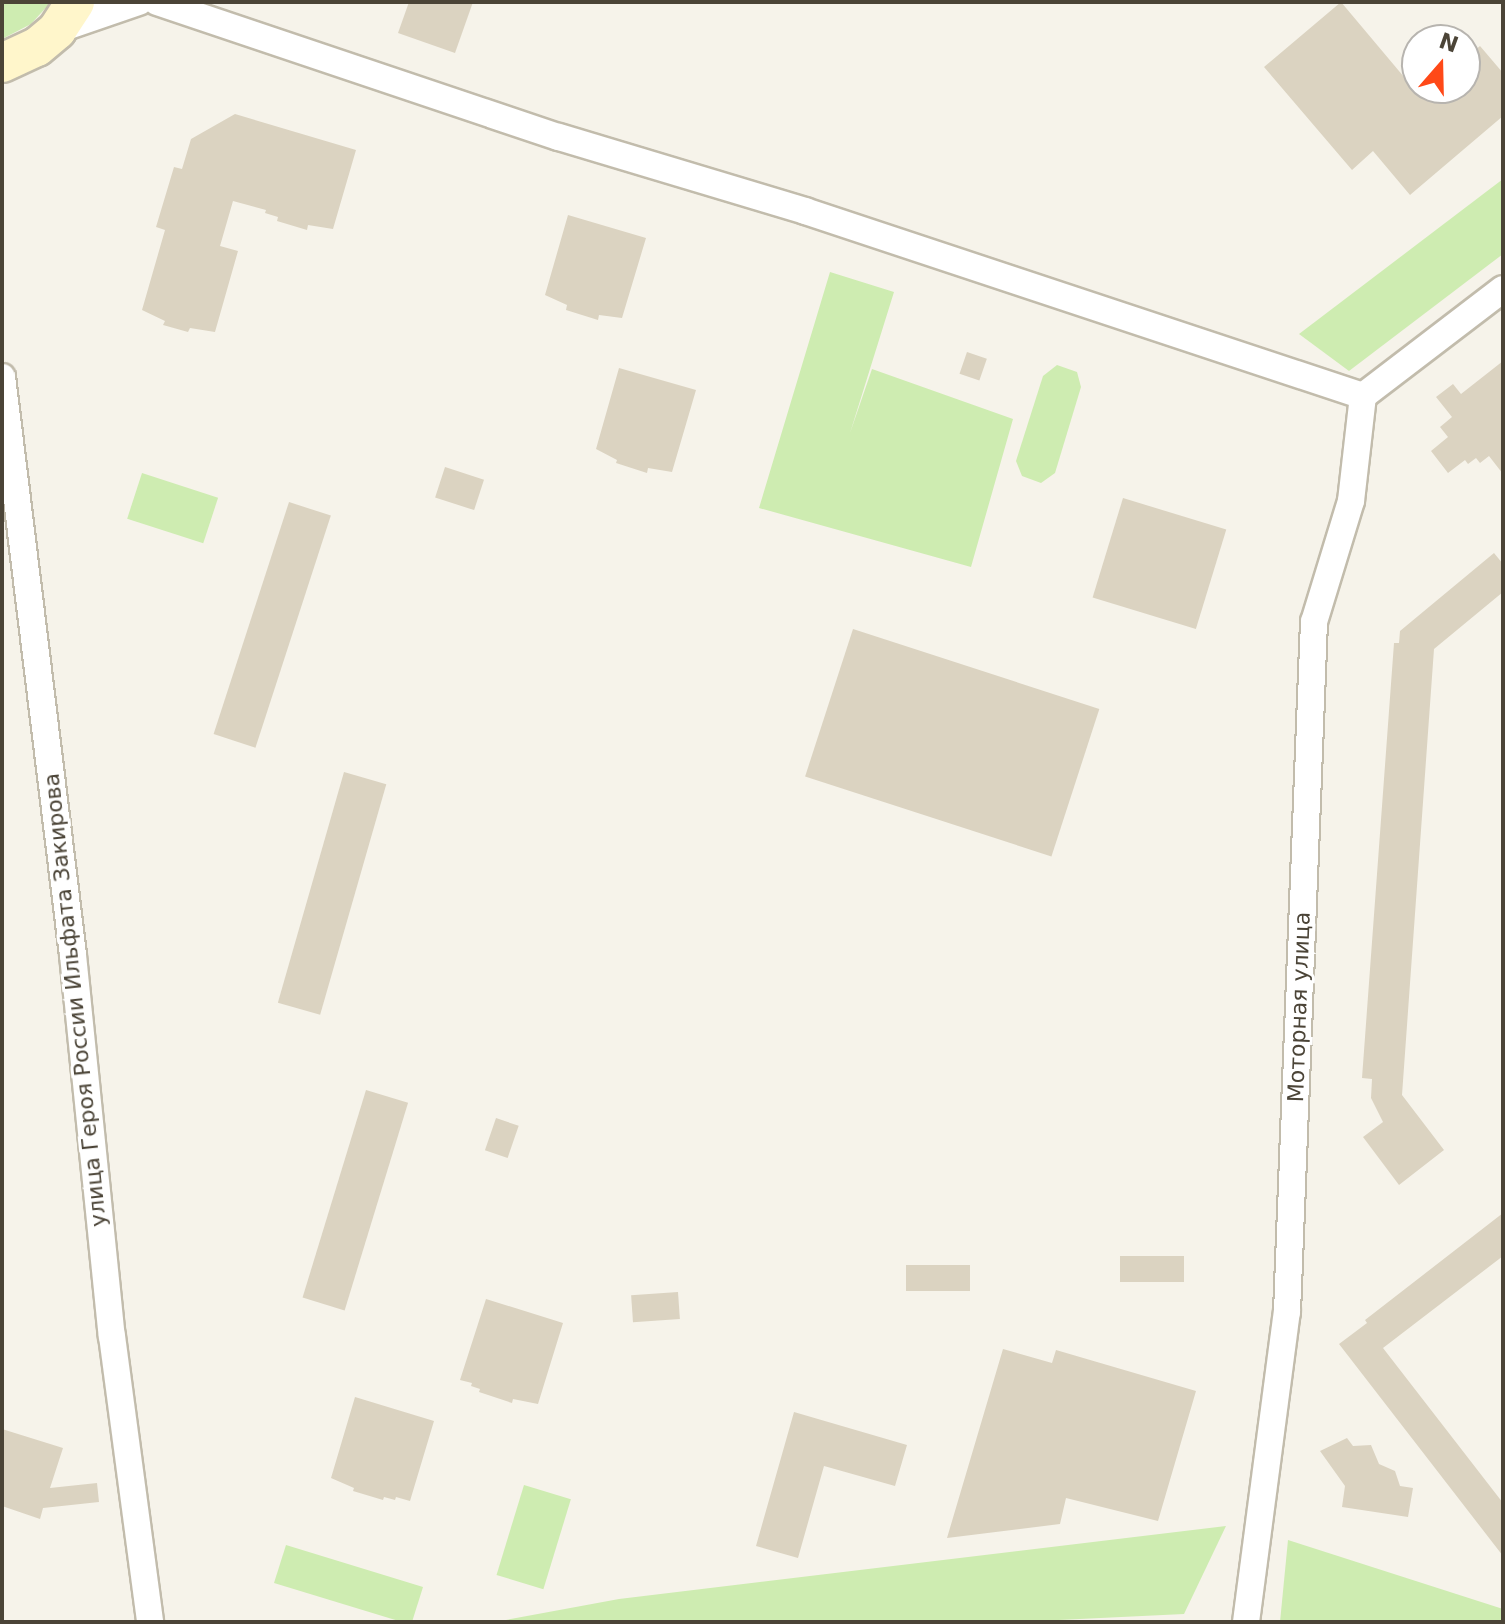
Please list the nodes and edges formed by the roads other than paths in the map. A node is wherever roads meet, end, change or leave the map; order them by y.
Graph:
1 (139, 2) edge
2 (157, 2) edge
3 (66, 16) edge
4 (6, 70) edge
5 (1503, 289) edge
6 (2, 377) edge
7 (1363, 396) junction
8 (6, 431) edge
9 (150, 1622) edge
10 (1246, 1622) edge

1 - 3 street
2 - 7 street
3 - 4 main road
5 - 7 street
6 - 8 street, улица Героя России Ильфата Закирова
7 - 10 street, Моторная улица
8 - 9 street, улица Героя России Ильфата Закирова

